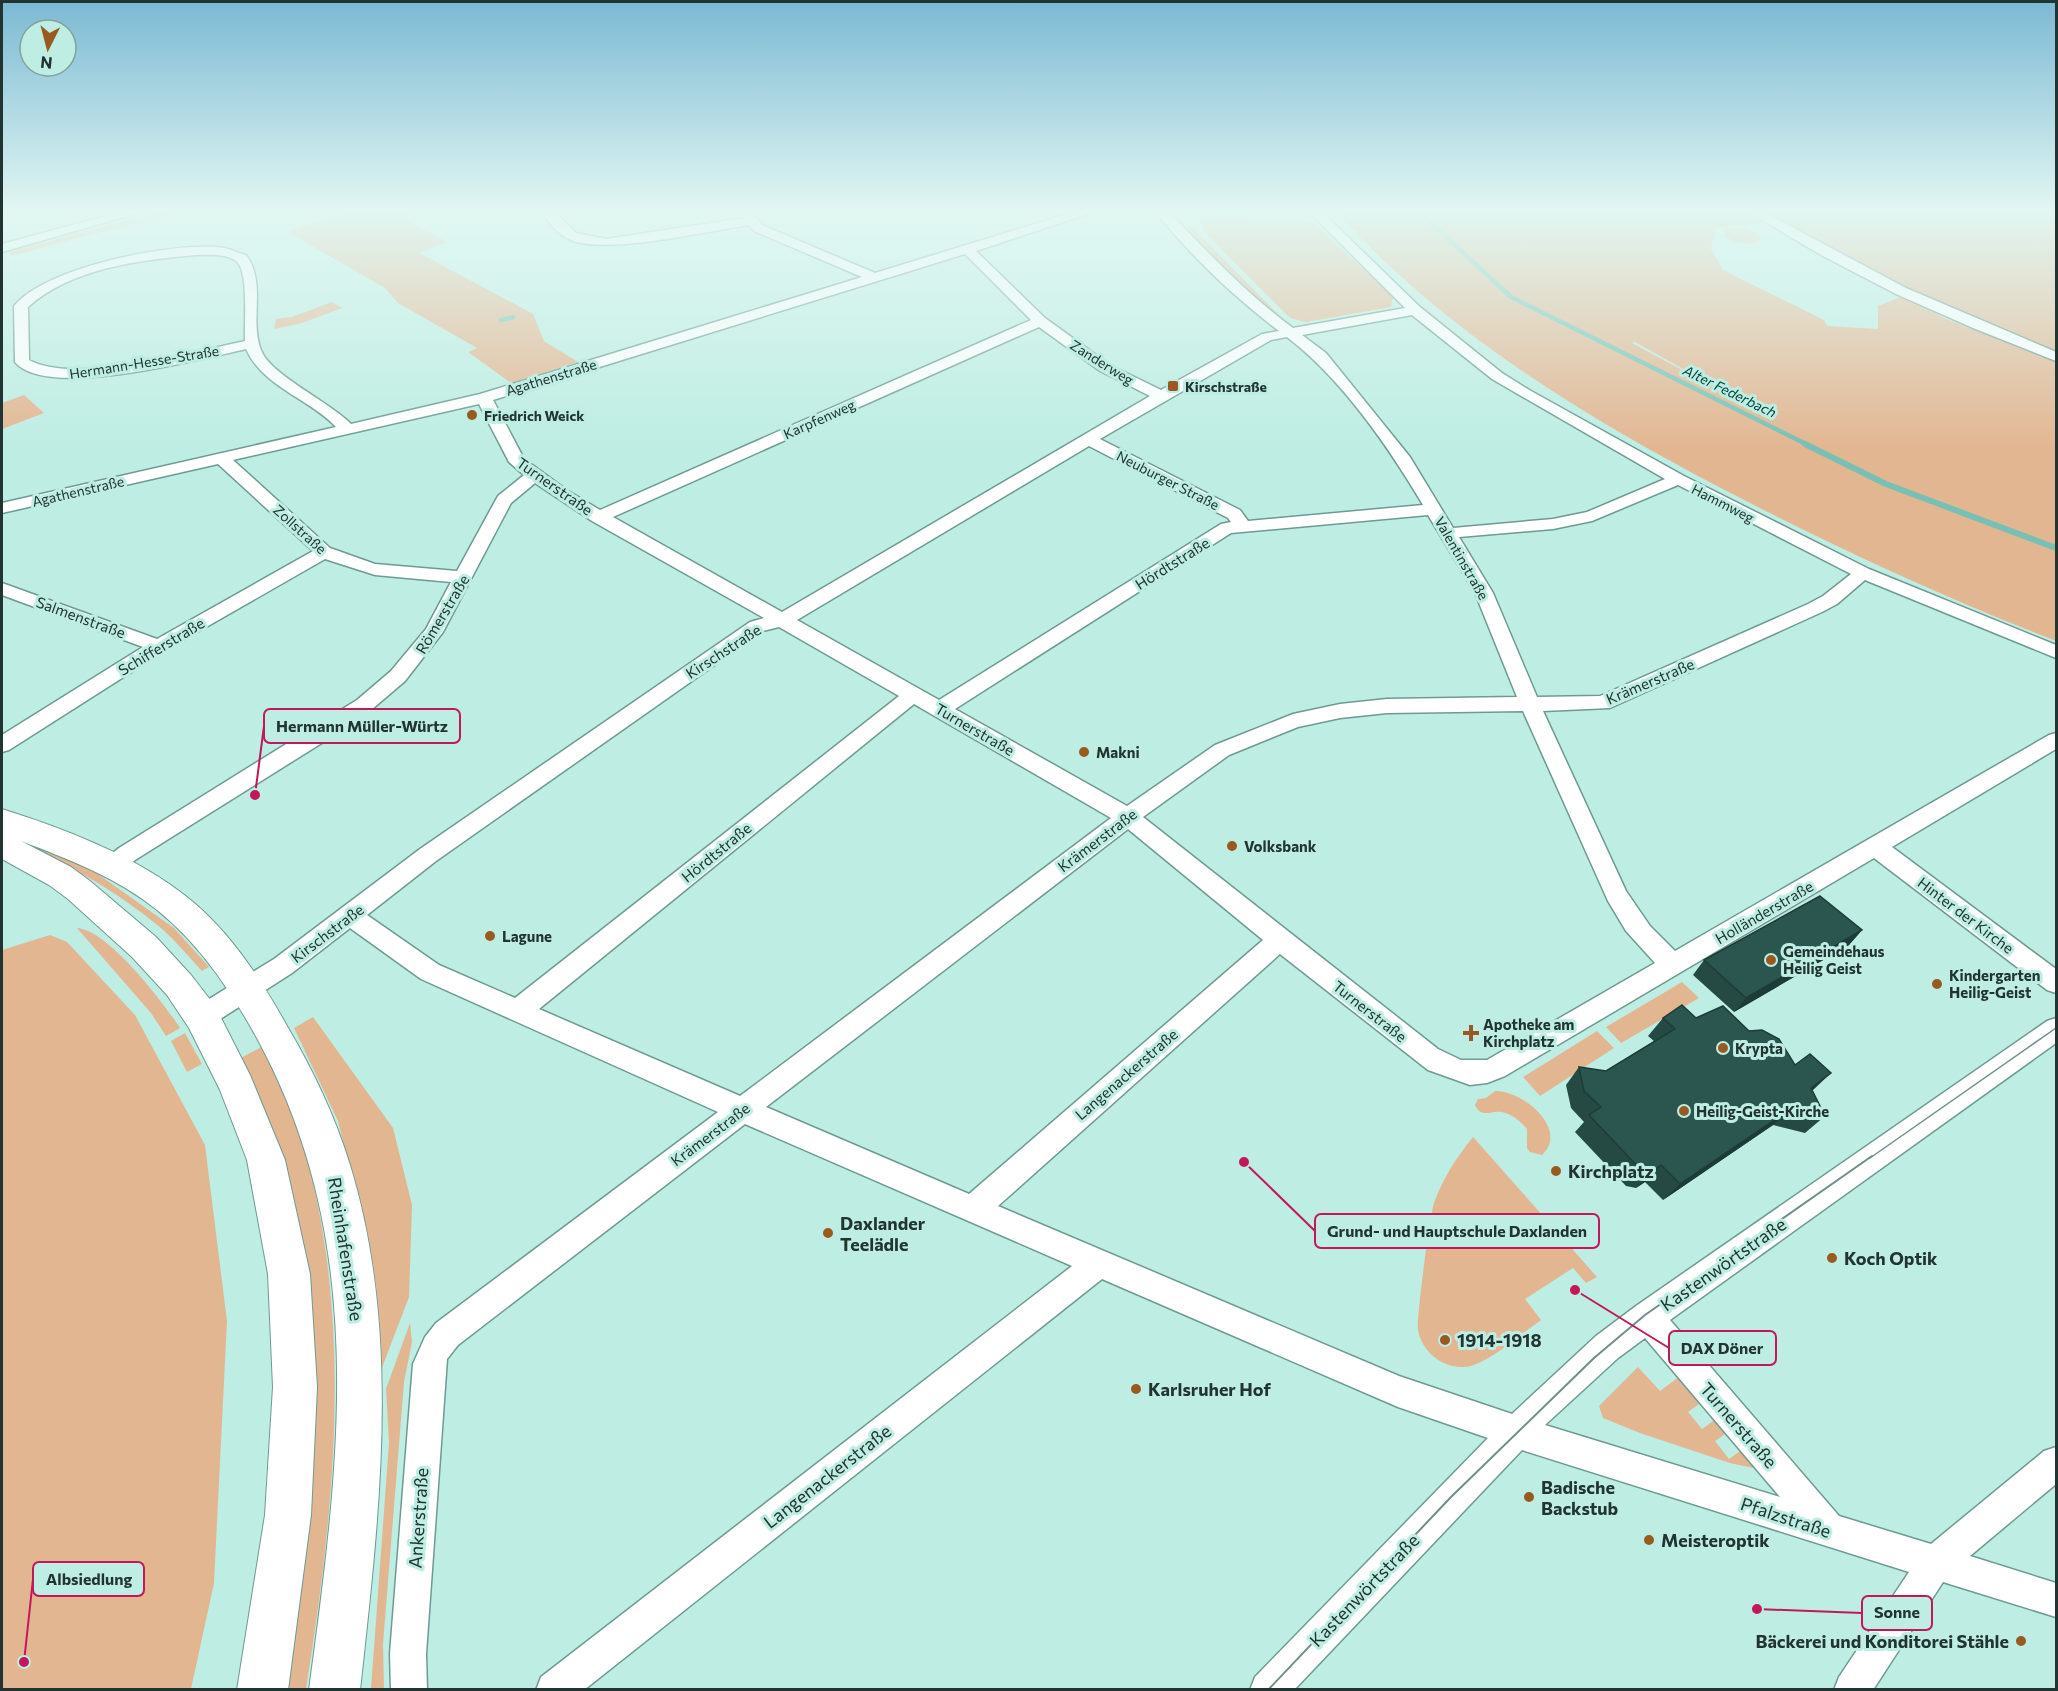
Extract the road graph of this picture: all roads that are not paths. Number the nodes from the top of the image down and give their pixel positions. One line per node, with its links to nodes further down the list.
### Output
1 (39, 290): 11 (street, Hermann-Hesse-Straße)
2 (249, 290): 11 (street, Hermann-Hesse-Straße)
3 (835, 290): 14 (street, Agathenstraße)
4 (1008, 290): 9 (street, Zanderweg)
5 (1239, 290): 10 (street, Valentinstraße)
6 (1395, 290): 8 (street, Hammweg)
7 (1903, 290): 12 (street)
8 (1415, 309): 10 (street, Kirschstraße); 19 (street, Hammweg)
9 (1040, 321): 13 (street, Zanderweg); 22 (street, Karpfenweg)
10 (1291, 331): 13 (street, Kirschstraße); 21 (street, Valentinstraße)
11 (252, 344): 15 (street)
12 (2056, 357)
13 (1161, 396): 16 (street, Kirschstraße)
14 (484, 398): 15 (street, Agathenstraße); 18 (street, Turnerstraße)
15 (348, 430): 17 (street, Agathenstraße)
16 (1090, 440): 23 (street, Neuburger Straße); 29 (street, Kirschstraße)
17 (221, 458): 20 (street, Agathenstraße); 25 (street, Zollstraße)
18 (534, 476): 22 (street, Turnerstraße); 27 (street, Römerstraße)
19 (1678, 479): 24 (street); 26 (street, Hammweg)
20 (2, 508)
21 (1434, 509): 23 (street, Hördtstraße); 24 (street, Valentinstraße)
22 (598, 517): 29 (street, Turnerstraße)
23 (1242, 525): 34 (street, Hördtstraße)
24 (1450, 533): 33 (street, Valentinstraße)
25 (324, 552): 27 (street, Zollstraße); 30 (street, Schifferstraße)
26 (1863, 573): 31 (street, Hammweg); 33 (street, Krämerstraße)
27 (465, 577): 41 (street, Römerstraße)
28 (2, 589): 30 (street, Salmenstraße)
29 (783, 620): 32 (street, Turnerstraße); 42 (street, Kirschstraße)
30 (159, 646): 36 (street, Schifferstraße)
31 (2056, 652)
32 (914, 694): 34 (street, Turnerstraße); 47 (street, Hördtstraße)
33 (1531, 706): 37 (street, Krämerstraße); 44 (street, Valentinstraße)
34 (940, 709): 37 (street, Turnerstraße)
35 (2056, 740): 40 (street, Holländerstraße)
36 (2, 745)
37 (1128, 817): 43 (street, Turnerstraße); 51 (street, Krämerstraße)
38 (2, 821): 41 (main road, Rheinhafenstraße)
39 (2, 845): 48 (main road)
40 (1876, 847): 44 (street, Holländerstraße); 45 (street, Hinter der Kirche)
41 (112, 866): 46 (main road, Rheinhafenstraße)
42 (350, 916): 46 (street, Kirschstraße); 47 (street, Pfalzstraße)
43 (1280, 940): 50 (street, Turnerstraße); 52 (street, Langenackerstraße)
44 (1674, 965): 50 (street, Holländerstraße)
45 (2056, 983)
46 (247, 989): 48 (street, Kirschstraße); 62 (main road, Rheinhafenstraße)
47 (519, 1010): 51 (street, Pfalzstraße)
48 (202, 1017): 61 (main road)
49 (2056, 1029): 54 (street, Kastenwörtstraße)
50 (1467, 1074)
51 (742, 1110): 52 (street, Pfalzstraße); 55 (street, Krämerstraße)
52 (973, 1209): 53 (street, Pfalzstraße)
53 (1100, 1262): 56 (street, Pfalzstraße); 64 (street, Langenackerstraße)
54 (1647, 1317): 56 (street, Kastenwörtstraße); 58 (street, Turnerstraße)
55 (436, 1348): 63 (street, Ankerstraße)
56 (1517, 1432): 58 (street, Pfalzstraße); 65 (street, Kastenwörtstraße)
57 (2056, 1463): 59 (street)
58 (1831, 1532): 59 (street, Pfalzstraße)
59 (1935, 1563): 60 (street, Pfalzstraße); 66 (street)
60 (2056, 1600)
61 (262, 1689)
62 (334, 1689)
63 (409, 1689)
64 (554, 1689)
65 (1268, 1689)
66 (1852, 1689)

